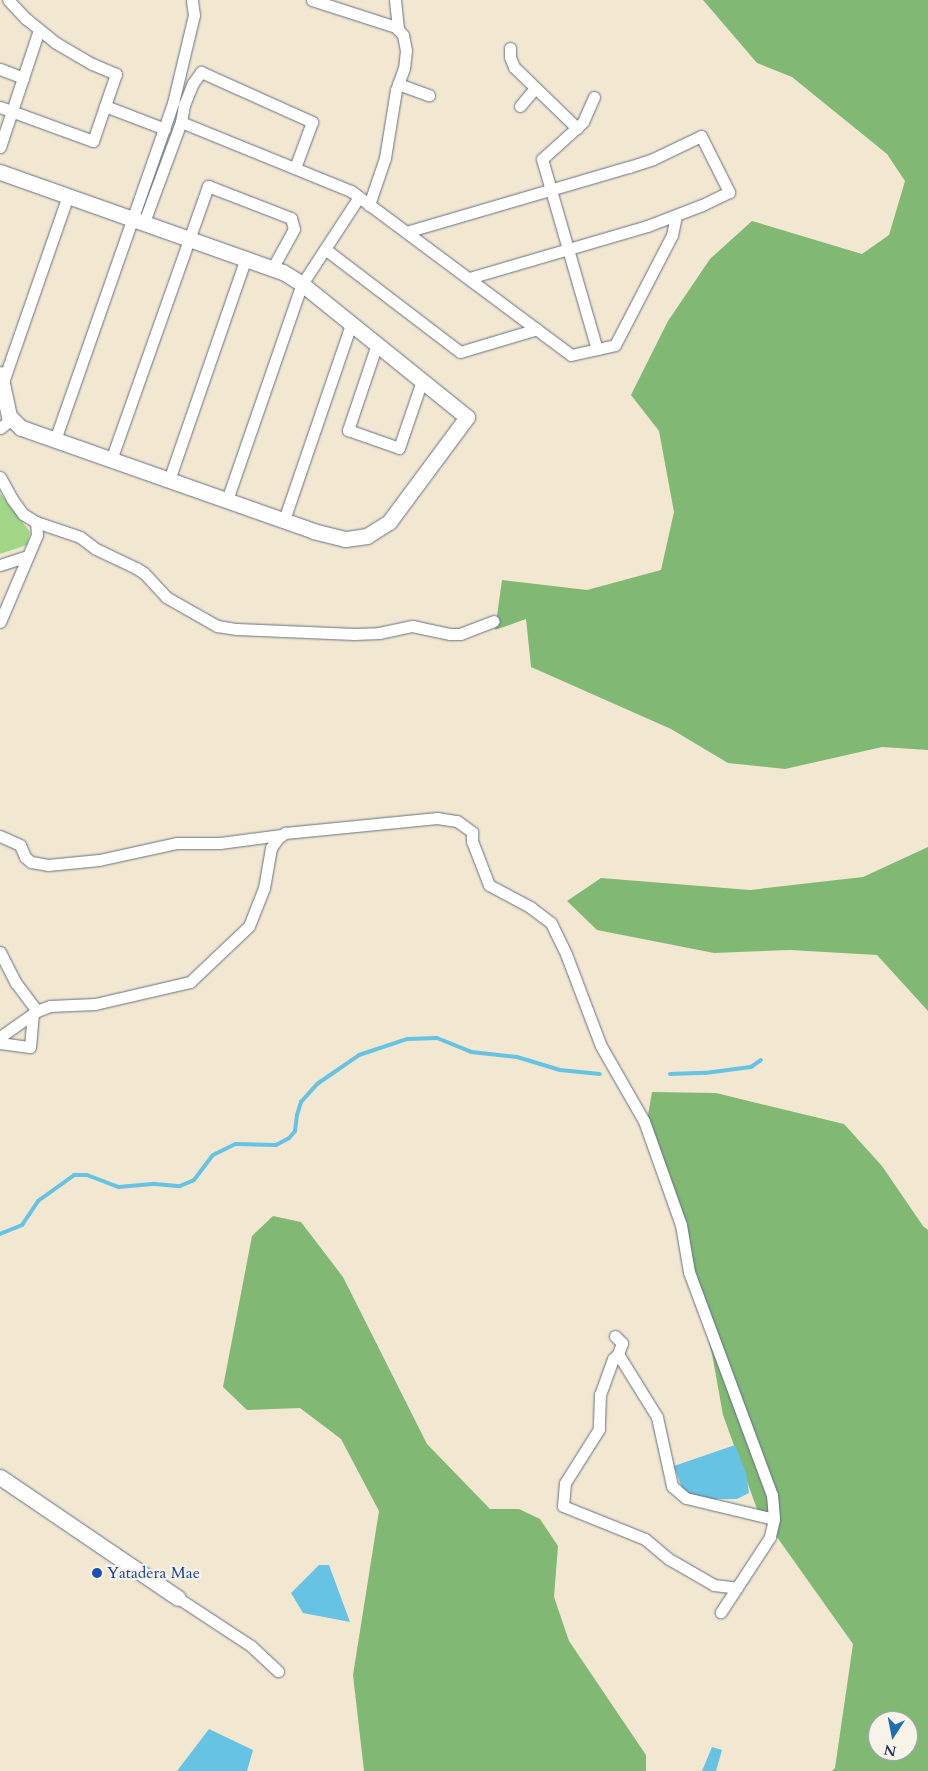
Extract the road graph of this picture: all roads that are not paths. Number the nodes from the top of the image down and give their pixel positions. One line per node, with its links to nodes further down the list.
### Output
1 (8, 0): 5 (street)
2 (192, 0): 20 (street)
3 (312, 0): 6 (street)
4 (395, 0): 6 (street)
5 (39, 30): 9 (street); 14 (street)
6 (398, 30): 10 (street)
7 (510, 48): 11 (street)
8 (0, 69): 9 (street)
9 (23, 78): 17 (street)
10 (398, 84): 12 (street); 26 (street)
11 (535, 88): 15 (street); 19 (street)
12 (429, 95)
13 (594, 97): 19 (street)
14 (105, 106): 17 (street); 20 (street)
15 (520, 106)
16 (0, 107): 17 (street)
17 (12, 112): 21 (street)
18 (180, 122): 22 (street); 22 (street); 28 (street)
19 (577, 128): 24 (street)
20 (165, 129): 28 (street)
21 (0, 147)
22 (295, 168): 26 (street)
23 (0, 172): 25 (street)
24 (551, 190): 27 (street); 29 (street); 32 (street)
25 (68, 196): 28 (street); 41 (street)
26 (364, 201): 29 (street); 31 (street)
27 (676, 216): 32 (street); 40 (street)
28 (138, 220): 30 (street); 44 (street)
29 (406, 232): 35 (street)
30 (188, 238): 33 (street); 34 (street); 45 (street)
31 (325, 249): 36 (street); 38 (street)
32 (568, 249): 35 (street); 40 (street)
33 (246, 258): 34 (street); 47 (street)
34 (273, 268): 36 (street)
35 (469, 278): 38 (street)
36 (302, 284): 37 (street); 48 (street)
37 (351, 324): 39 (street); 49 (street)
38 (537, 329): 40 (street)
39 (377, 344): 42 (street); 42 (street)
40 (596, 349)
41 (1, 380): 43 (street)
42 (422, 380): 49 (street)
43 (6, 424): 44 (street)
44 (55, 440): 45 (street)
45 (111, 460): 47 (street)
46 (0, 476): 50 (street)
47 (169, 480): 48 (street)
48 (226, 500): 49 (street)
49 (284, 520)
50 (36, 522): 51 (street); 53 (street)
51 (28, 556): 52 (street); 54 (street)
52 (0, 565)
53 (494, 621)
54 (0, 622)
55 (281, 835): 56 (street); 59 (street); 65 (street)
56 (0, 836)
57 (0, 952): 58 (street)
58 (6, 976): 59 (street)
59 (35, 1013): 60 (street); 61 (street)
60 (0, 1037)
61 (0, 1043)
62 (615, 1336): 63 (street)
63 (618, 1354): 65 (street); 66 (street)
64 (0, 1478): 67 (street)
65 (774, 1519): 66 (street)
66 (737, 1588): 68 (street)
67 (178, 1598): 69 (street)
68 (721, 1612)
69 (278, 1671)

